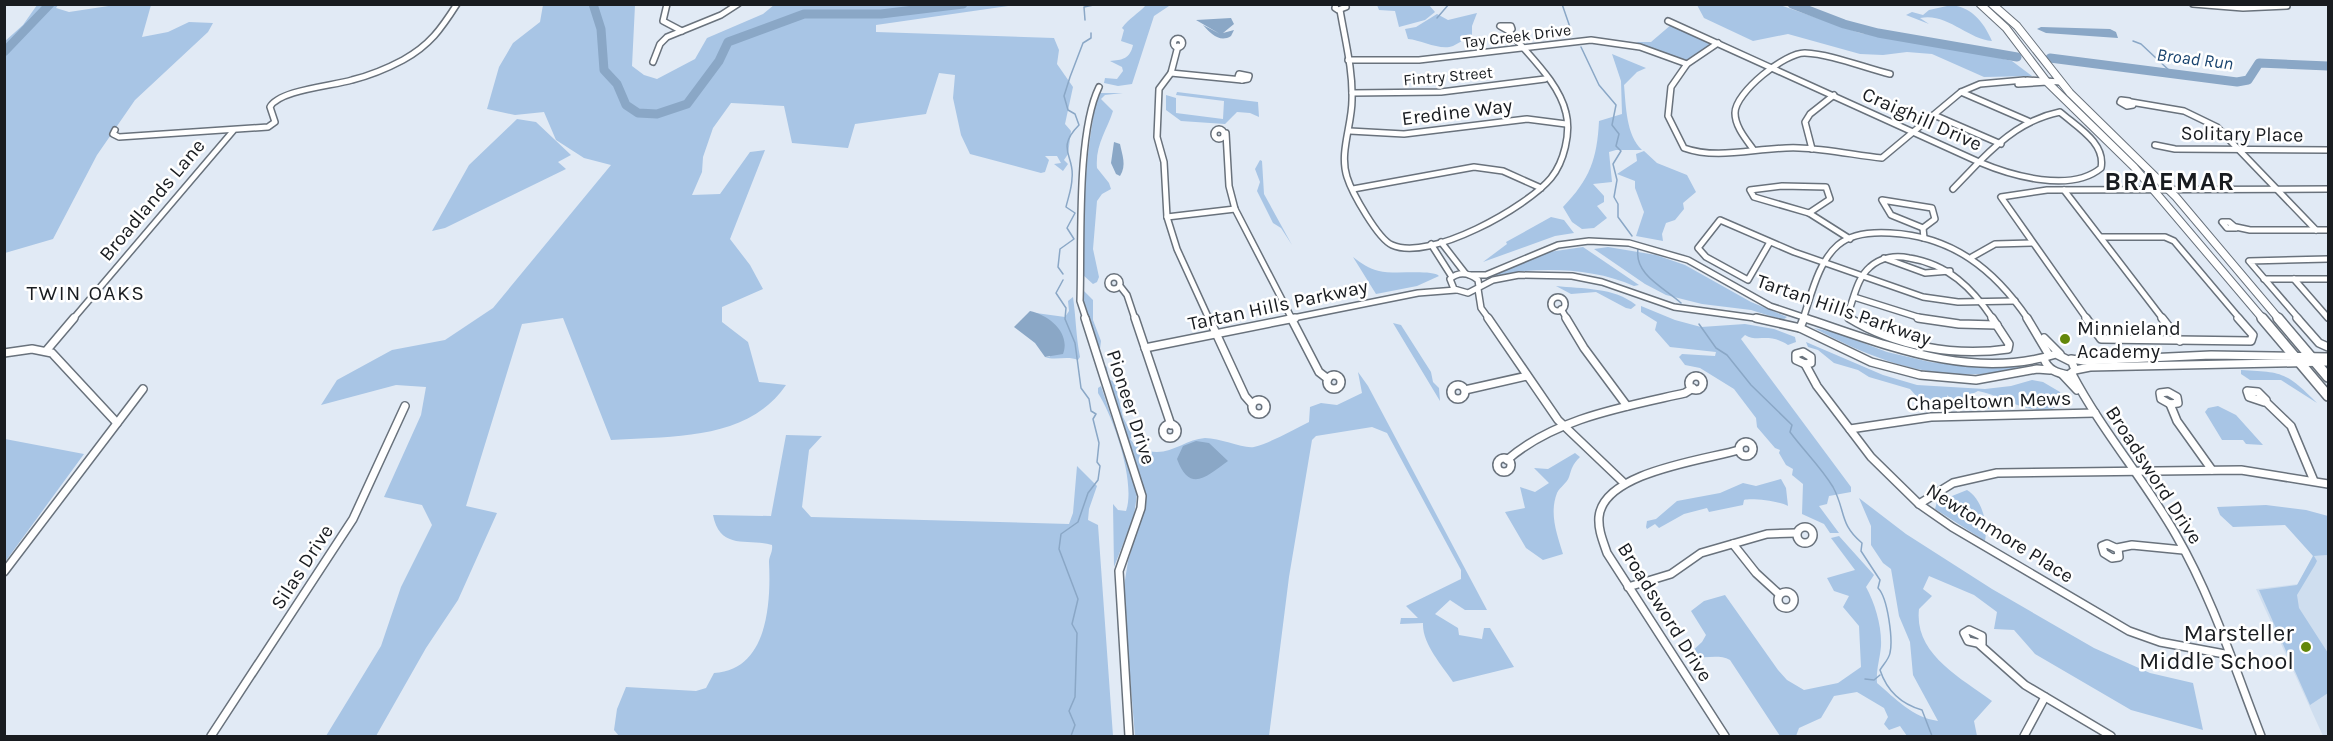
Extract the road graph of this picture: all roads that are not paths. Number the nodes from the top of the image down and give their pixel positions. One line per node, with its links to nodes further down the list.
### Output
1 (457, 4): 39 (street)
2 (667, 4): 12 (street)
3 (738, 4): 12 (street)
4 (1336, 4): 10 (street)
5 (1980, 4): 28 (main road)
6 (1992, 4): 29 (main road)
7 (2193, 4): 8 (street)
8 (2256, 6): 9 (street)
9 (2287, 6)
10 (1342, 7): 17 (street)
11 (1668, 21): 14 (street, Craighill Drive)
12 (682, 31): 18 (street)
13 (1509, 31): 16 (street)
14 (1718, 44): 19 (street); 20 (street, Craighill Drive)
15 (1178, 46): 21 (street)
16 (1521, 48): 17 (street, Tay Creek Drive); 19 (street, Tay Creek Drive); 23 (street)
17 (1348, 60): 32 (street)
18 (653, 62)
19 (1687, 64): 45 (street)
20 (1773, 68): 22 (street); 33 (street, Craighill Drive); 45 (street)
21 (1171, 73): 24 (street); 60 (street)
22 (1890, 74)
23 (1545, 79): 32 (street, Fintry Street); 37 (street)
24 (1242, 80)
25 (2023, 80): 26 (street); 26 (street); 27 (street)
26 (2034, 80): 28 (street)
27 (2001, 82): 28 (street); 31 (street)
28 (2047, 82): 29 (street); 51 (main road)
29 (2061, 82): 54 (main road)
30 (1099, 87): 152 (street, Pioneer Drive)
31 (1961, 92): 35 (street); 36 (street)
32 (1352, 93): 40 (street)
33 (1833, 95): 41 (street, Craighill Drive); 46 (street)
34 (2131, 102): 47 (street)
35 (1934, 115): 41 (street); 43 (street)
36 (2028, 121): 43 (street); 49 (street, Craighill Drive)
37 (1566, 124): 40 (street, Eredine Way); 50 (street)
38 (115, 130): 39 (street)
39 (233, 131): 102 (street, Broadlands Lane)
40 (1350, 131): 52 (street)
41 (1915, 132): 46 (street); 49 (street, Craighill Drive)
42 (1226, 133): 58 (street)
43 (2001, 144): 49 (street)
44 (2155, 145): 47 (street, Solitary Place)
45 (1753, 149): 46 (street)
46 (1812, 149)
47 (2240, 149): 48 (street, Solitary Place); 55 (street)
48 (2328, 150)
49 (1982, 162): 53 (street)
50 (1541, 188): 52 (street); 68 (street)
51 (2154, 188): 54 (street); 57 (street); 104 (main road)
52 (1353, 189): 71 (street)
53 (1953, 189)
54 (2168, 189): 55 (street); 105 (main road)
55 (2277, 189): 56 (street); 63 (street)
56 (2328, 189)
57 (2064, 190): 65 (street); 70 (street)
58 (1235, 209): 60 (street); 94 (street)
59 (1809, 213): 59 (street); 67 (street)
60 (1167, 217): 98 (street)
61 (2236, 227): 63 (street)
62 (1923, 228): 62 (street); 66 (street)
63 (2316, 230): 64 (street)
64 (2328, 230)
65 (2101, 237): 99 (street); 99 (street)
66 (1924, 238): 67 (street); 72 (street)
67 (1850, 239): 75 (street)
68 (1441, 242): 71 (street); 77 (street)
69 (1770, 242): 69 (street); 75 (street)
70 (2032, 243): 72 (street); 99 (street)
71 (1431, 244): 79 (street)
72 (1972, 257): 88 (street)
73 (1884, 258): 76 (street); 76 (street); 78 (street)
74 (2328, 260): 80 (street)
75 (1826, 263): 78 (street); 92 (street)
76 (1950, 271): 89 (street)
77 (1468, 274): 79 (street, Tartan Hills Parkway); 84 (street); 92 (street, Tartan Hills Parkway)
78 (1863, 275): 87 (street); 89 (street)
79 (1451, 278): 85 (street); 86 (street, Tartan Hills Parkway)
80 (2264, 279): 81 (street); 101 (street)
81 (2294, 279): 82 (street); 93 (street)
82 (2328, 279)
83 (1120, 286): 100 (street)
84 (1478, 288): 85 (street, Tartan Hills Parkway); 90 (street); 96 (street, Tartan Hills Parkway)
85 (1458, 291): 86 (street, Tartan Hills Parkway); 90 (street)
86 (1418, 293): 94 (street, Tartan Hills Parkway)
87 (1854, 297): 95 (street); 95 (street)
88 (2015, 301): 89 (street); 97 (street)
89 (1981, 302): 95 (street)
90 (1481, 308): 115 (street)
91 (1561, 309): 127 (street)
92 (1804, 318): 96 (street); 106 (street, Tartan Hills Parkway)
93 (2328, 318)
94 (1291, 319): 98 (street, Tartan Hills Parkway); 117 (street)
95 (1997, 326)
96 (1800, 328): 114 (street, Tartan Hills Parkway)
97 (2035, 329): 106 (street); 108 (street)
98 (1216, 334): 100 (street, Tartan Hills Parkway); 124 (street)
99 (2180, 341)
100 (1145, 348): 130 (street)
101 (2328, 348)
102 (46, 351): 103 (street); 129 (street)
103 (4, 353)
104 (2294, 355): 105 (street, Tartan Hills Parkway); 108 (street, Tartan Hills Parkway); 110 (main road)
105 (2310, 356): 107 (street, Tartan Hills Parkway); 111 (main road)
106 (2046, 357): 108 (street, Tartan Hills Parkway); 114 (street)
107 (2328, 357)
108 (2066, 358): 113 (street)
109 (2328, 362): 111 (street, Tartan Hills Parkway)
110 (2300, 363): 111 (street, Tartan Hills Parkway); 113 (street, Tartan Hills Parkway); 121 (main road)
111 (2316, 363): 116 (main road)
112 (1805, 364): 132 (street, Newtonmore Place)
113 (2074, 372): 114 (street, Tartan Hills Parkway); 122 (street, Broadsword Drive)
114 (2059, 373): 122 (street, Broadsword Drive)
115 (1527, 376): 120 (street); 131 (street)
116 (2328, 377)
117 (1328, 379)
118 (1693, 388): 127 (street)
119 (143, 389): 129 (street)
120 (1465, 390)
121 (2328, 396)
122 (2085, 399): 128 (street, Broadsword Drive)
123 (2265, 401): 137 (street)
124 (1252, 404)
125 (2170, 404): 135 (street)
126 (405, 406): 151 (street, Silas Drive)
127 (1627, 406): 131 (street)
128 (2095, 413): 132 (street, Chapeltown Mews); 136 (street, Broadsword Drive)
129 (117, 423): 145 (street)
130 (1171, 425)
131 (1565, 428): 134 (street); 138 (street)
132 (1850, 429): 140 (street, Newtonmore Place)
133 (1739, 450): 138 (street, Broadsword Drive)
134 (1507, 460)
135 (2212, 470): 136 (street); 137 (street)
136 (2135, 471): 140 (street); 144 (street, Broadsword Drive)
137 (2314, 481): 139 (street)
138 (1623, 482): 146 (street, Broadsword Drive)
139 (2328, 484)
140 (1919, 504): 149 (street, Newtonmore Place)
141 (1796, 533): 142 (street)
142 (1733, 544): 146 (street); 147 (street)
143 (2117, 548): 144 (street)
144 (2183, 550): 149 (street, Broadsword Drive)
145 (4, 572)
146 (1628, 587): 153 (street, Broadsword Drive)
147 (1779, 594)
148 (1980, 645): 150 (street)
149 (2230, 655): 156 (street, Broadsword Drive)
150 (2045, 697): 154 (street); 155 (street)
151 (211, 736)
152 (1129, 736)
153 (1725, 736)
154 (2024, 736)
155 (2111, 736)
156 (2260, 736)

